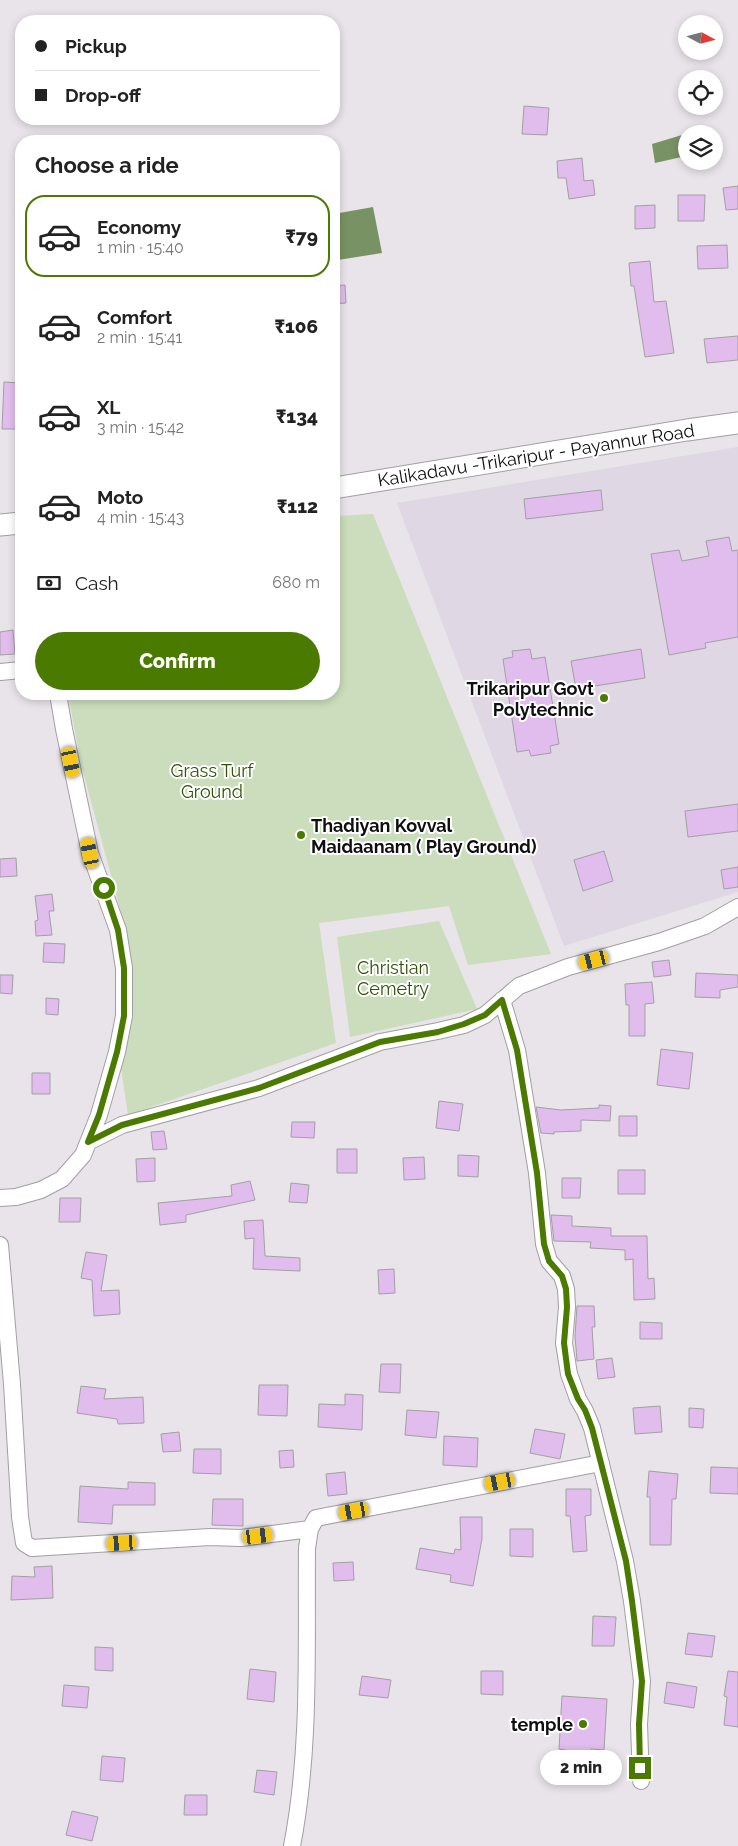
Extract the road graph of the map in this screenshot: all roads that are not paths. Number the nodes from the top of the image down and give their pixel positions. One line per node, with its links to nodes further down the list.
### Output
1 (738, 423): 2 (main road, Kalikadavu -Trikaripur - Payannur Road)
2 (340, 487)
3 (15, 524): 4 (main road)
4 (0, 525)
5 (15, 671): 6 (street)
6 (0, 672)
7 (59, 700): 10 (street)
8 (738, 907): 9 (street)
9 (502, 1000): 10 (street); 13 (street)
10 (88, 1142): 11 (street)
11 (0, 1198)
12 (0, 1245): 14 (street)
13 (601, 1463): 14 (street); 15 (street)
14 (310, 1529): 16 (street)
15 (641, 1780)
16 (292, 1846)

